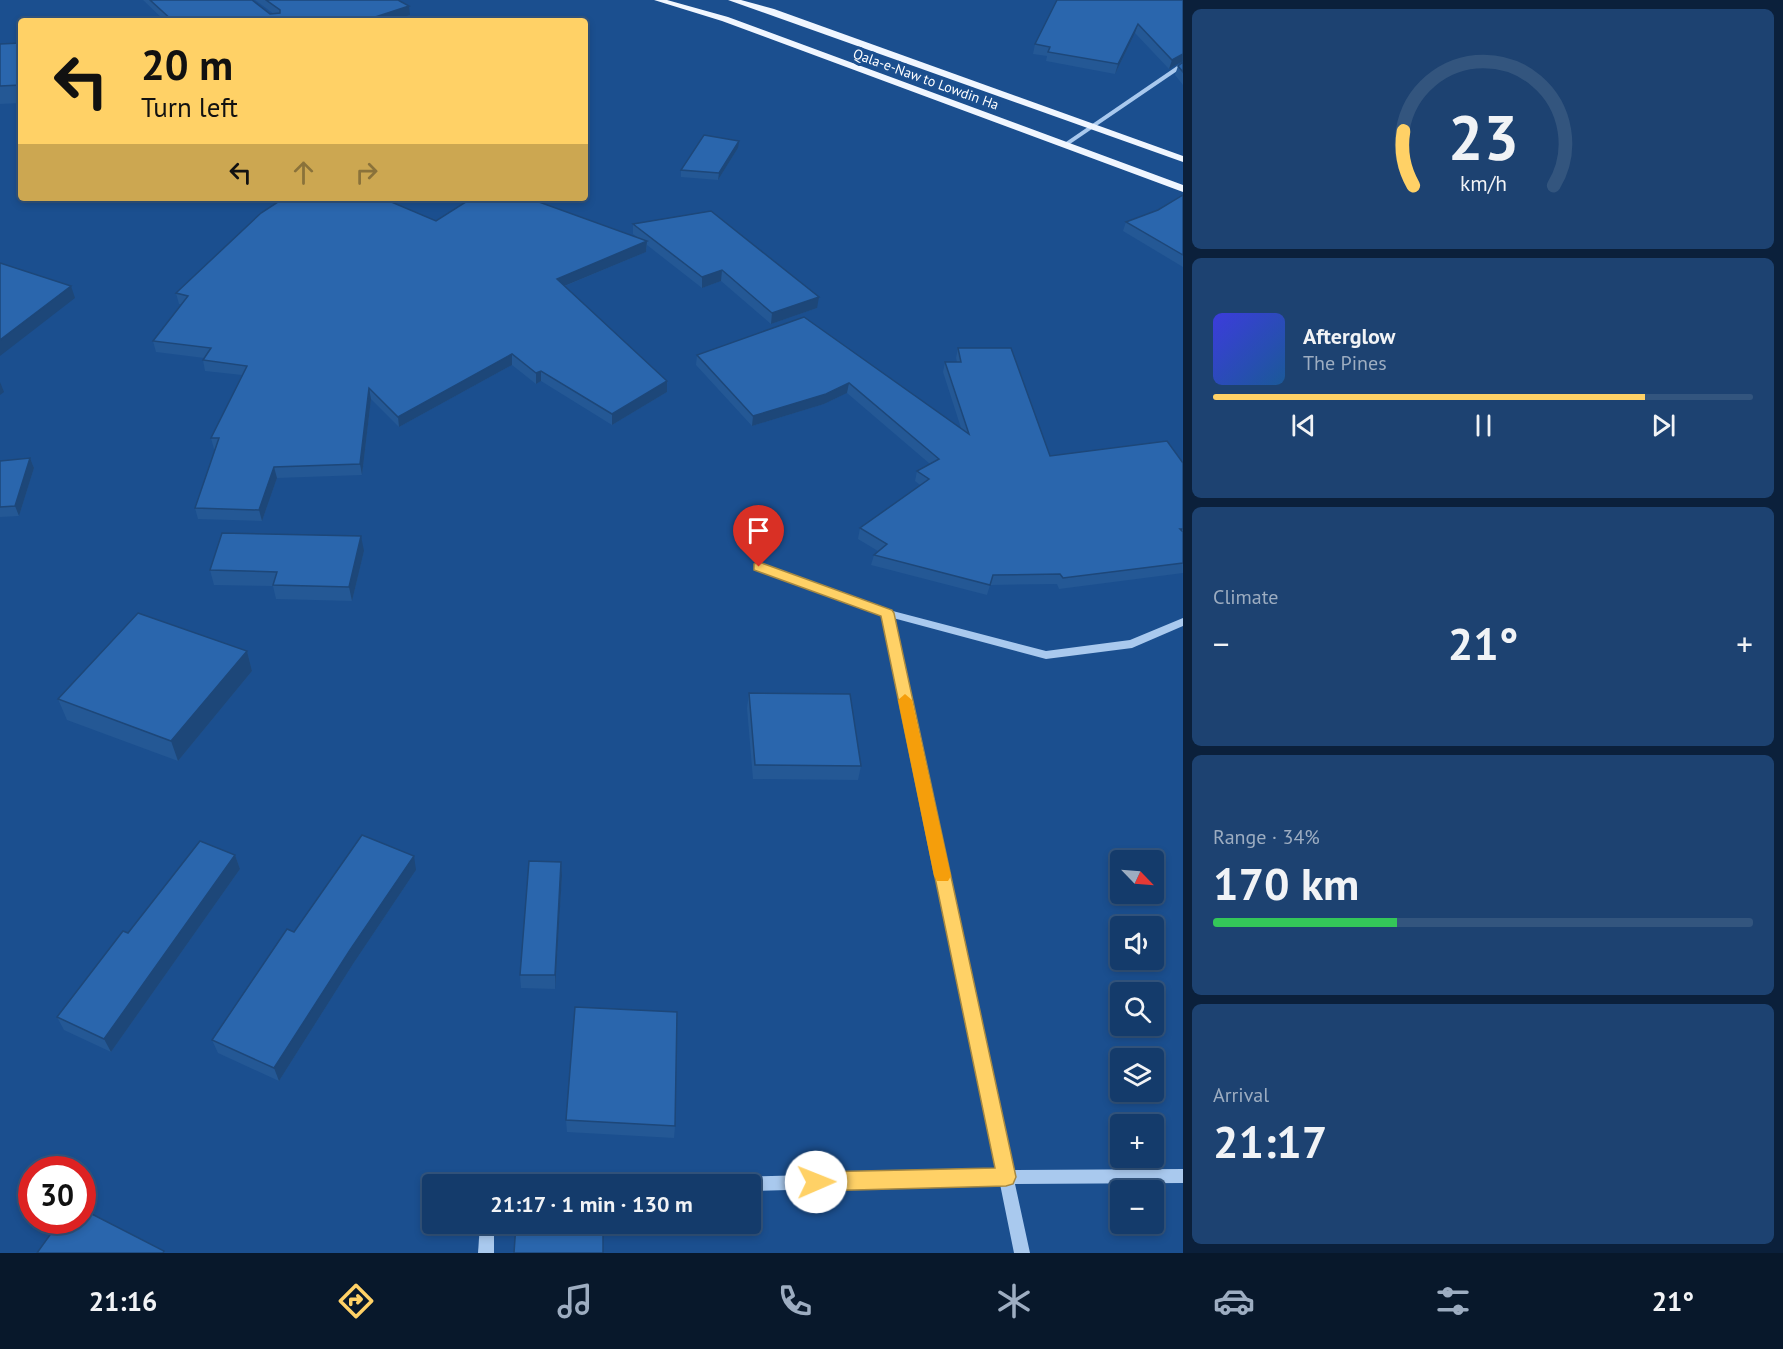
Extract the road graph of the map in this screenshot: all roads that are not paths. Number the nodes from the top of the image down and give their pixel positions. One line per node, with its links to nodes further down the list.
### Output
1 (658, 0): 5 (main road, Qala-e-Naw to Lowdin Ha)
2 (732, 0): 4 (main road, Qala-e-Naw to Lowdin Ha)
3 (1183, 64): 4 (street)
4 (1093, 126): 5 (street); 6 (main road, Qala-e-Naw to Lowdin Ha)
5 (1065, 145): 7 (main road, Qala-e-Naw to Lowdin Ha)
6 (1183, 159)
7 (1183, 189)
8 (759, 567): 9 (street)
9 (887, 613): 10 (street); 12 (street)
10 (1183, 622)
11 (1183, 1176): 12 (street)
12 (1006, 1177): 13 (street); 16 (street)
13 (761, 1183)
14 (487, 1234): 15 (street)
15 (486, 1253)
16 (1022, 1253)

